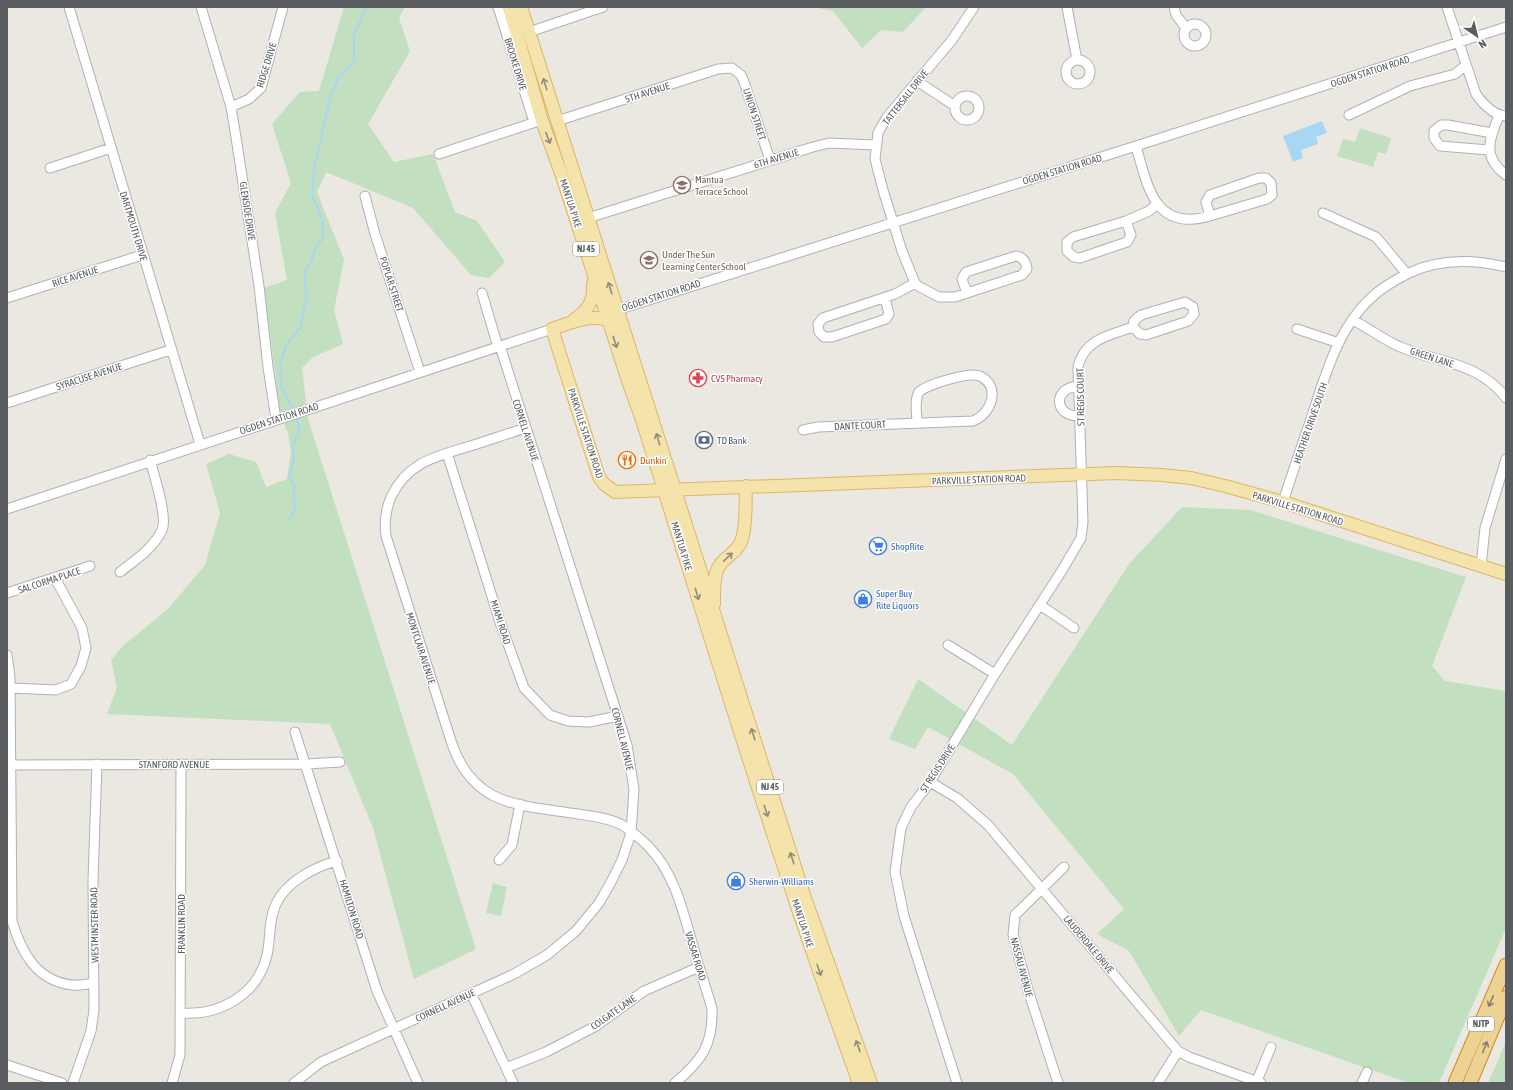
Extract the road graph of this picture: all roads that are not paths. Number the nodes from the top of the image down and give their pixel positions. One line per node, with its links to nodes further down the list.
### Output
1 (69, 7): 29 (street, DARTMOUTH DRIVE)
2 (201, 7): 21 (street, GLENSIDE DRIVE)
3 (283, 7): 21 (street, RIDGE DRIVE)
4 (498, 7): 24 (street, BROOKE DRIVE)
5 (509, 7): 24 (main road, MANTUA PIKE / NJ 45)
6 (521, 7): 14 (main road, MANTUA PIKE / NJ 45)
7 (603, 7): 14 (street)
8 (974, 7): 19 (street, TATTERSALL DRIVE)
9 (1067, 7): 16 (street)
10 (1174, 7): 13 (street)
11 (1447, 7): 15 (street)
12 (1506, 27): 15 (street, OGDEN STATION ROAD)
13 (1186, 28)
14 (529, 32): 25 (main road, MANTUA PIKE / NJ 45, one-way to 14)
15 (1459, 42): 17 (street); 28 (street, OGDEN STATION ROAD)
16 (1077, 60)
17 (1466, 65): 22 (street); 23 (street)
18 (737, 70): 25 (street, 5TH AVENUE); 32 (street, UNION STREET)
19 (917, 81): 20 (street); 27 (street, TATTERSALL DRIVE)
20 (955, 106)
21 (231, 107): 66 (street, GLENSIDE DRIVE)
22 (1349, 115)
23 (1503, 116): 26 (street)
24 (538, 121): 31 (street); 35 (main road, MANTUA PIKE / NJ 45, one-way to 35)
25 (557, 121): 40 (main road, MANTUA PIKE / NJ 45)
26 (1492, 133): 30 (street); 30 (street)
27 (876, 145): 32 (street, 6TH AVENUE); 42 (street, TATTERSALL DRIVE)
28 (1136, 146): 37 (street); 42 (street, OGDEN STATION ROAD)
29 (111, 148): 33 (street); 43 (street, DARTMOUTH DRIVE)
30 (1489, 150): 34 (street)
31 (440, 154)
32 (770, 160): 40 (street, 6TH AVENUE)
33 (50, 168)
34 (1506, 175)
35 (562, 176): 52 (main road, MANTUA PIKE / NJ 45); 54 (main road)
36 (365, 196): 61 (street, POPLAR STREET)
37 (1157, 204): 39 (street); 41 (street)
38 (1323, 213): 45 (street)
39 (1210, 216): 39 (street)
40 (588, 218): 51 (main road, MANTUA PIKE / NJ 45, one-way to 40)
41 (1126, 221): 41 (street)
42 (893, 222): 46 (street, TATTERSALL DRIVE); 51 (street, OGDEN STATION ROAD)
43 (142, 254): 49 (street, RICE AVENUE); 60 (street, DARTMOUTH DRIVE)
44 (1506, 267): 45 (street, HEATHER DRIVE SOUTH)
45 (1407, 274): 53 (street, HEATHER DRIVE SOUTH)
46 (915, 283): 48 (street); 50 (street)
47 (482, 293): 59 (street, CORNELL AVENUE)
48 (967, 293): 48 (street)
49 (7, 298)
50 (885, 298): 50 (street)
51 (617, 310): 76 (main road, MANTUA PIKE / NJ 45, one-way to 51)
52 (608, 320): 54 (main road); 76 (main road, MANTUA PIKE / NJ 45, one-way to 76)
53 (1353, 320): 58 (street, HEATHER DRIVE SOUTH); 63 (street, GREEN LANE)
54 (569, 324): 56 (main road)
55 (1134, 328): 55 (street); 62 (street, ST REGIS COURT)
56 (552, 329): 59 (street, OGDEN STATION ROAD); 76 (main road, PARKVILLE STATION ROAD)
57 (1297, 329): 58 (street)
58 (1338, 343): 77 (street, HEATHER DRIVE SOUTH)
59 (499, 347): 61 (street, OGDEN STATION ROAD); 68 (street, CORNELL AVENUE)
60 (170, 350): 64 (street, SYRACUSE AVENUE); 70 (street, DARTMOUTH DRIVE)
61 (420, 372): 66 (street, OGDEN STATION ROAD)
62 (1078, 386): 65 (street, ST REGIS COURT); 65 (street)
63 (1506, 398)
64 (7, 403)
65 (1080, 416): 74 (street, ST REGIS COURT)
66 (276, 419): 70 (street, OGDEN STATION ROAD)
67 (917, 423): 67 (street, DANTE COURT); 69 (street, DANTE COURT)
68 (526, 428): 71 (street, MONTCLAIR AVENUE); 92 (street, CORNELL AVENUE)
69 (803, 430)
70 (200, 444): 73 (street, OGDEN STATION ROAD)
71 (447, 453): 92 (street, MIAMI ROAD); 100 (street, MONTCLAIR AVENUE)
72 (1506, 459): 80 (street)
73 (150, 460): 78 (street, OGDEN STATION ROAD); 81 (street)
74 (1082, 475): 75 (main road, PARKVILLE STATION ROAD); 77 (main road, PARKVILLE STATION ROAD); 85 (street, ST REGIS DRIVE)
75 (746, 486): 76 (main road, PARKVILLE STATION ROAD); 86 (main road, one-way to 75)
76 (669, 490): 86 (main road, MANTUA PIKE / NJ 45); 126 (main road, MANTUA PIKE / NJ 45, one-way to 126)
77 (1283, 502): 80 (main road, PARKVILLE STATION ROAD)
78 (7, 509)
79 (90, 566): 83 (street, SAL CORMA PLACE)
80 (1481, 566): 82 (main road, PARKVILLE STATION ROAD)
81 (120, 572)
82 (1506, 574)
83 (55, 578): 84 (street, SAL CORMA PLACE); 91 (street)
84 (7, 593)
85 (1040, 605): 87 (street); 90 (street, ST REGIS DRIVE)
86 (716, 619): 127 (main road, MANTUA PIKE / NJ 45, one-way to 86)
87 (1074, 628)
88 (948, 645): 90 (street)
89 (7, 656): 91 (street)
90 (995, 674): 99 (street, ST REGIS DRIVE)
91 (10, 688): 98 (street)
92 (618, 716): 101 (street, CORNELL AVENUE)
93 (295, 732): 97 (street, HAMILTON ROAD)
94 (340, 762): 97 (street, STANFORD AVENUE)
95 (97, 764): 96 (street, STANFORD AVENUE); 98 (street, STANFORD AVENUE); 108 (street, WESTMINSTER ROAD)
96 (181, 764): 97 (street, STANFORD AVENUE); 111 (street, FRANKLIN ROAD)
97 (307, 764): 103 (street, HAMILTON ROAD)
98 (9, 765): 108 (street)
99 (930, 782): 105 (street, LAUDERDALE DRIVE); 128 (street, ST REGIS DRIVE)
100 (520, 804): 101 (street, MONTCLAIR AVENUE); 102 (street)
101 (631, 833): 107 (street, VASSAR ROAD); 109 (street, CORNELL AVENUE)
102 (499, 860)
103 (337, 861): 111 (street); 112 (street, HAMILTON ROAD)
104 (1064, 867): 105 (street, NASSAU AVENUE)
105 (1042, 888): 114 (street, LAUDERDALE DRIVE); 129 (street, NASSAU AVENUE)
106 (1506, 965): 132 (highway, NJTP, one-way to 132)
107 (699, 967): 116 (street, COLGATE LANE); 125 (street, VASSAR ROAD)
108 (94, 983): 120 (street, WESTMINSTER ROAD)
109 (471, 993): 112 (street, CORNELL AVENUE); 116 (street)
110 (1506, 997): 133 (highway, NJTP, one-way to 110)
111 (181, 1013): 121 (street, FRANKLIN ROAD)
112 (394, 1029): 122 (street, CORNELL AVENUE); 123 (street, HAMILTON ROAD)
113 (1270, 1047): 118 (street)
114 (1178, 1051): 118 (street, LAUDERDALE DRIVE); 130 (street)
115 (7, 1065): 119 (street)
116 (506, 1068): 124 (street)
117 (1367, 1072): 131 (street)
118 (1258, 1082)
119 (62, 1083)
120 (73, 1083)
121 (172, 1083)
122 (294, 1083)
123 (418, 1083)
124 (513, 1083)
125 (675, 1083)
126 (859, 1083)
127 (871, 1083)
128 (957, 1083)
129 (1058, 1083)
130 (1158, 1083)
131 (1362, 1083)
132 (1456, 1083)
133 (1470, 1083)

